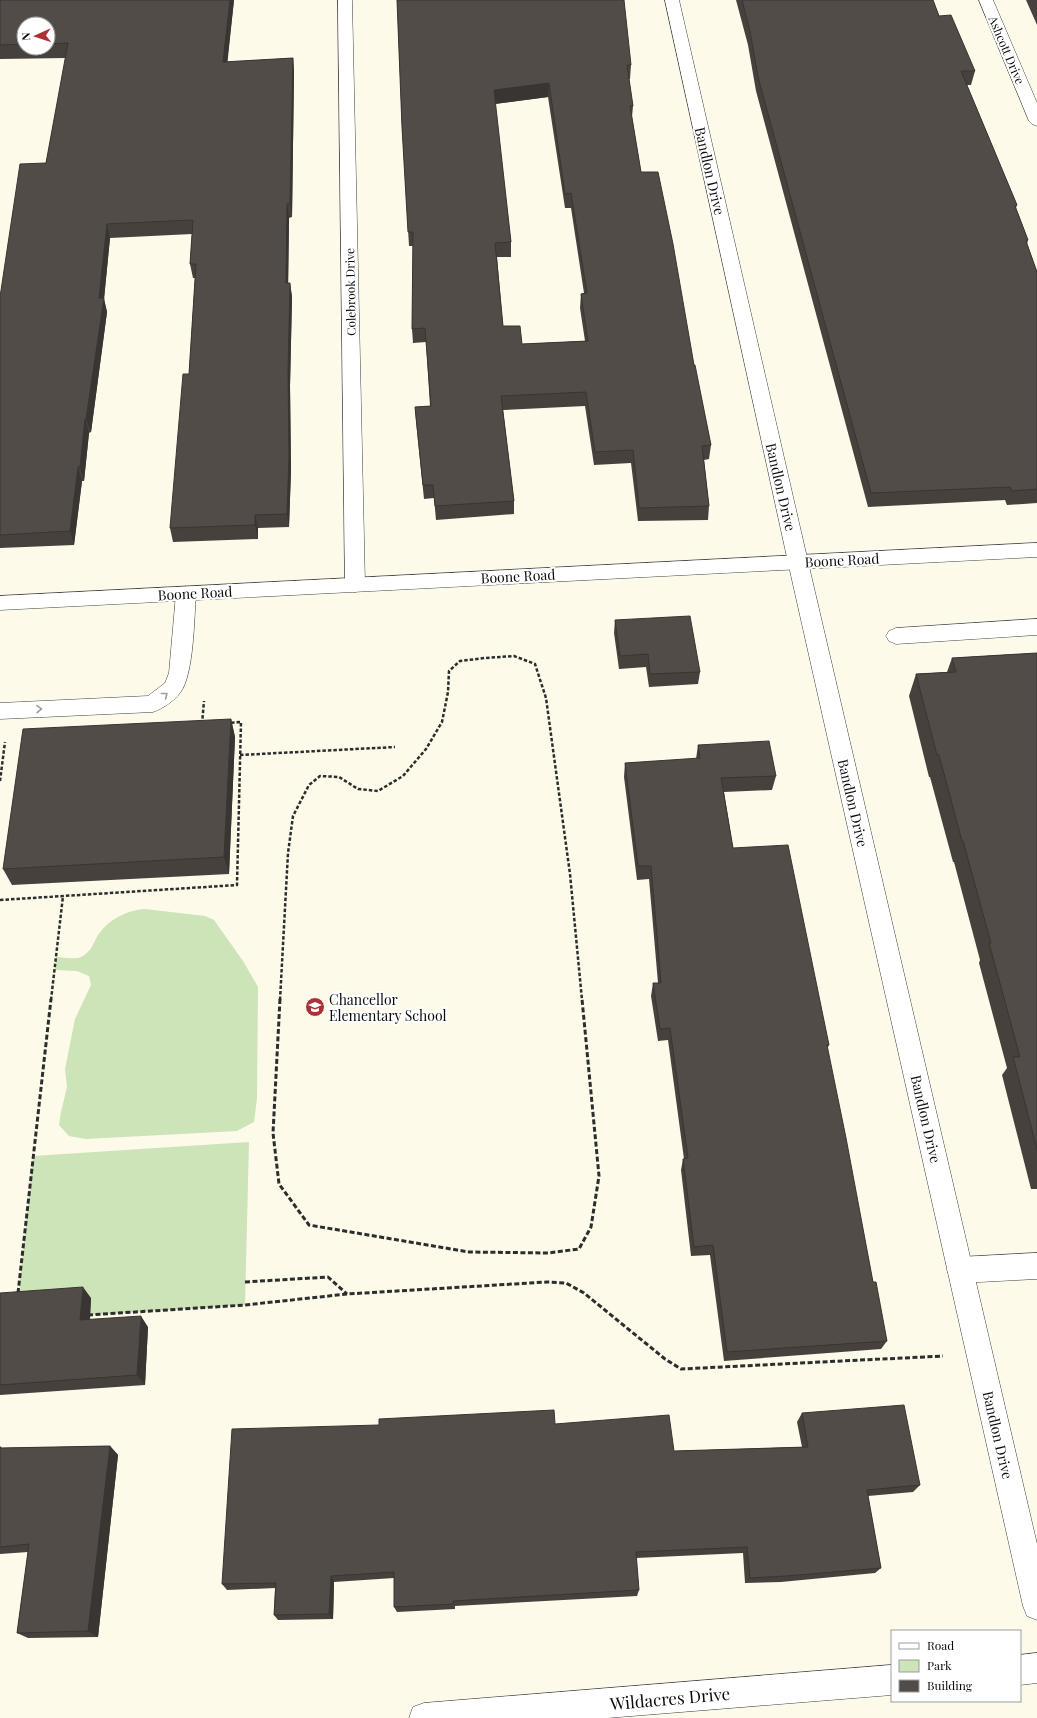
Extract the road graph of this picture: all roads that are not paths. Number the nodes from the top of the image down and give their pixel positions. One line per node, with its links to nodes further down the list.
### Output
1 (345, 0): 7 (street, Colebrook Drive)
2 (672, 0): 6 (street, Bandlon Drive)
3 (986, 0): 4 (street, Ashcott Drive)
4 (1037, 121)
5 (1037, 550): 6 (street, Boone Road)
6 (798, 562): 7 (street, Boone Road); 14 (street, Bandlon Drive)
7 (355, 585): 8 (street, Boone Road)
8 (186, 594): 9 (street, Boone Road); 12 (street, one-way to 8)
9 (0, 603)
10 (1037, 627): 11 (street)
11 (896, 636)
12 (0, 711)
13 (1037, 1266): 14 (street)
14 (960, 1270): 15 (street, Bandlon Drive)
15 (1037, 1606)
16 (1037, 1668): 17 (street)
17 (1021, 1670)
18 (891, 1680): 19 (street, Wildacres Drive)
19 (424, 1718)

